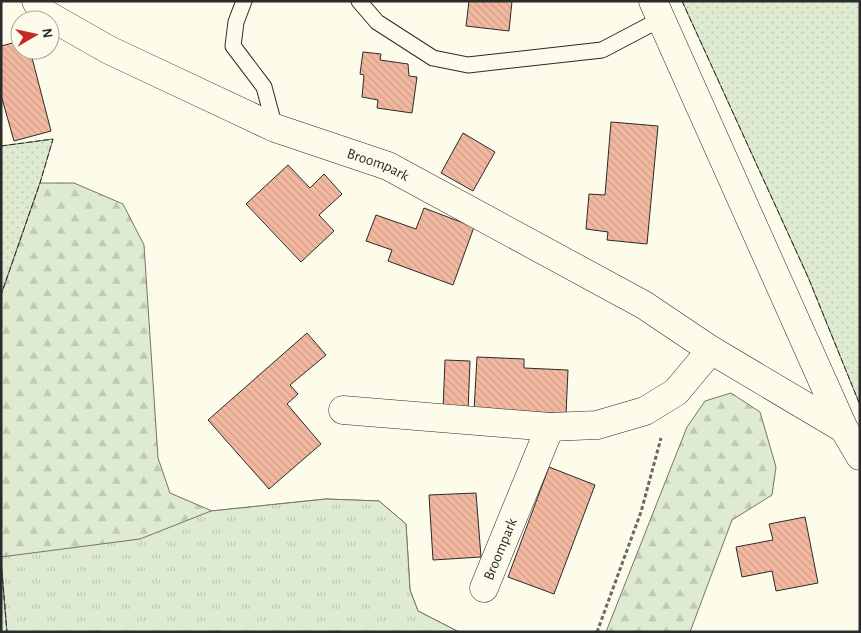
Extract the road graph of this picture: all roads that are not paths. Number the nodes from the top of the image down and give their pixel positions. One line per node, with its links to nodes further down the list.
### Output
1 (36, 1): 5 (street, Broompark)
2 (244, 1): 5 (lane)
3 (359, 1): 4 (lane)
4 (657, 10): 9 (street)
5 (275, 128): 6 (street, Broompark)
6 (711, 350): 8 (street); 9 (street, Broompark)
7 (343, 410): 8 (street)
8 (550, 427): 11 (street, Broompark)
9 (844, 429): 10 (street)
10 (860, 456)
11 (484, 588)

